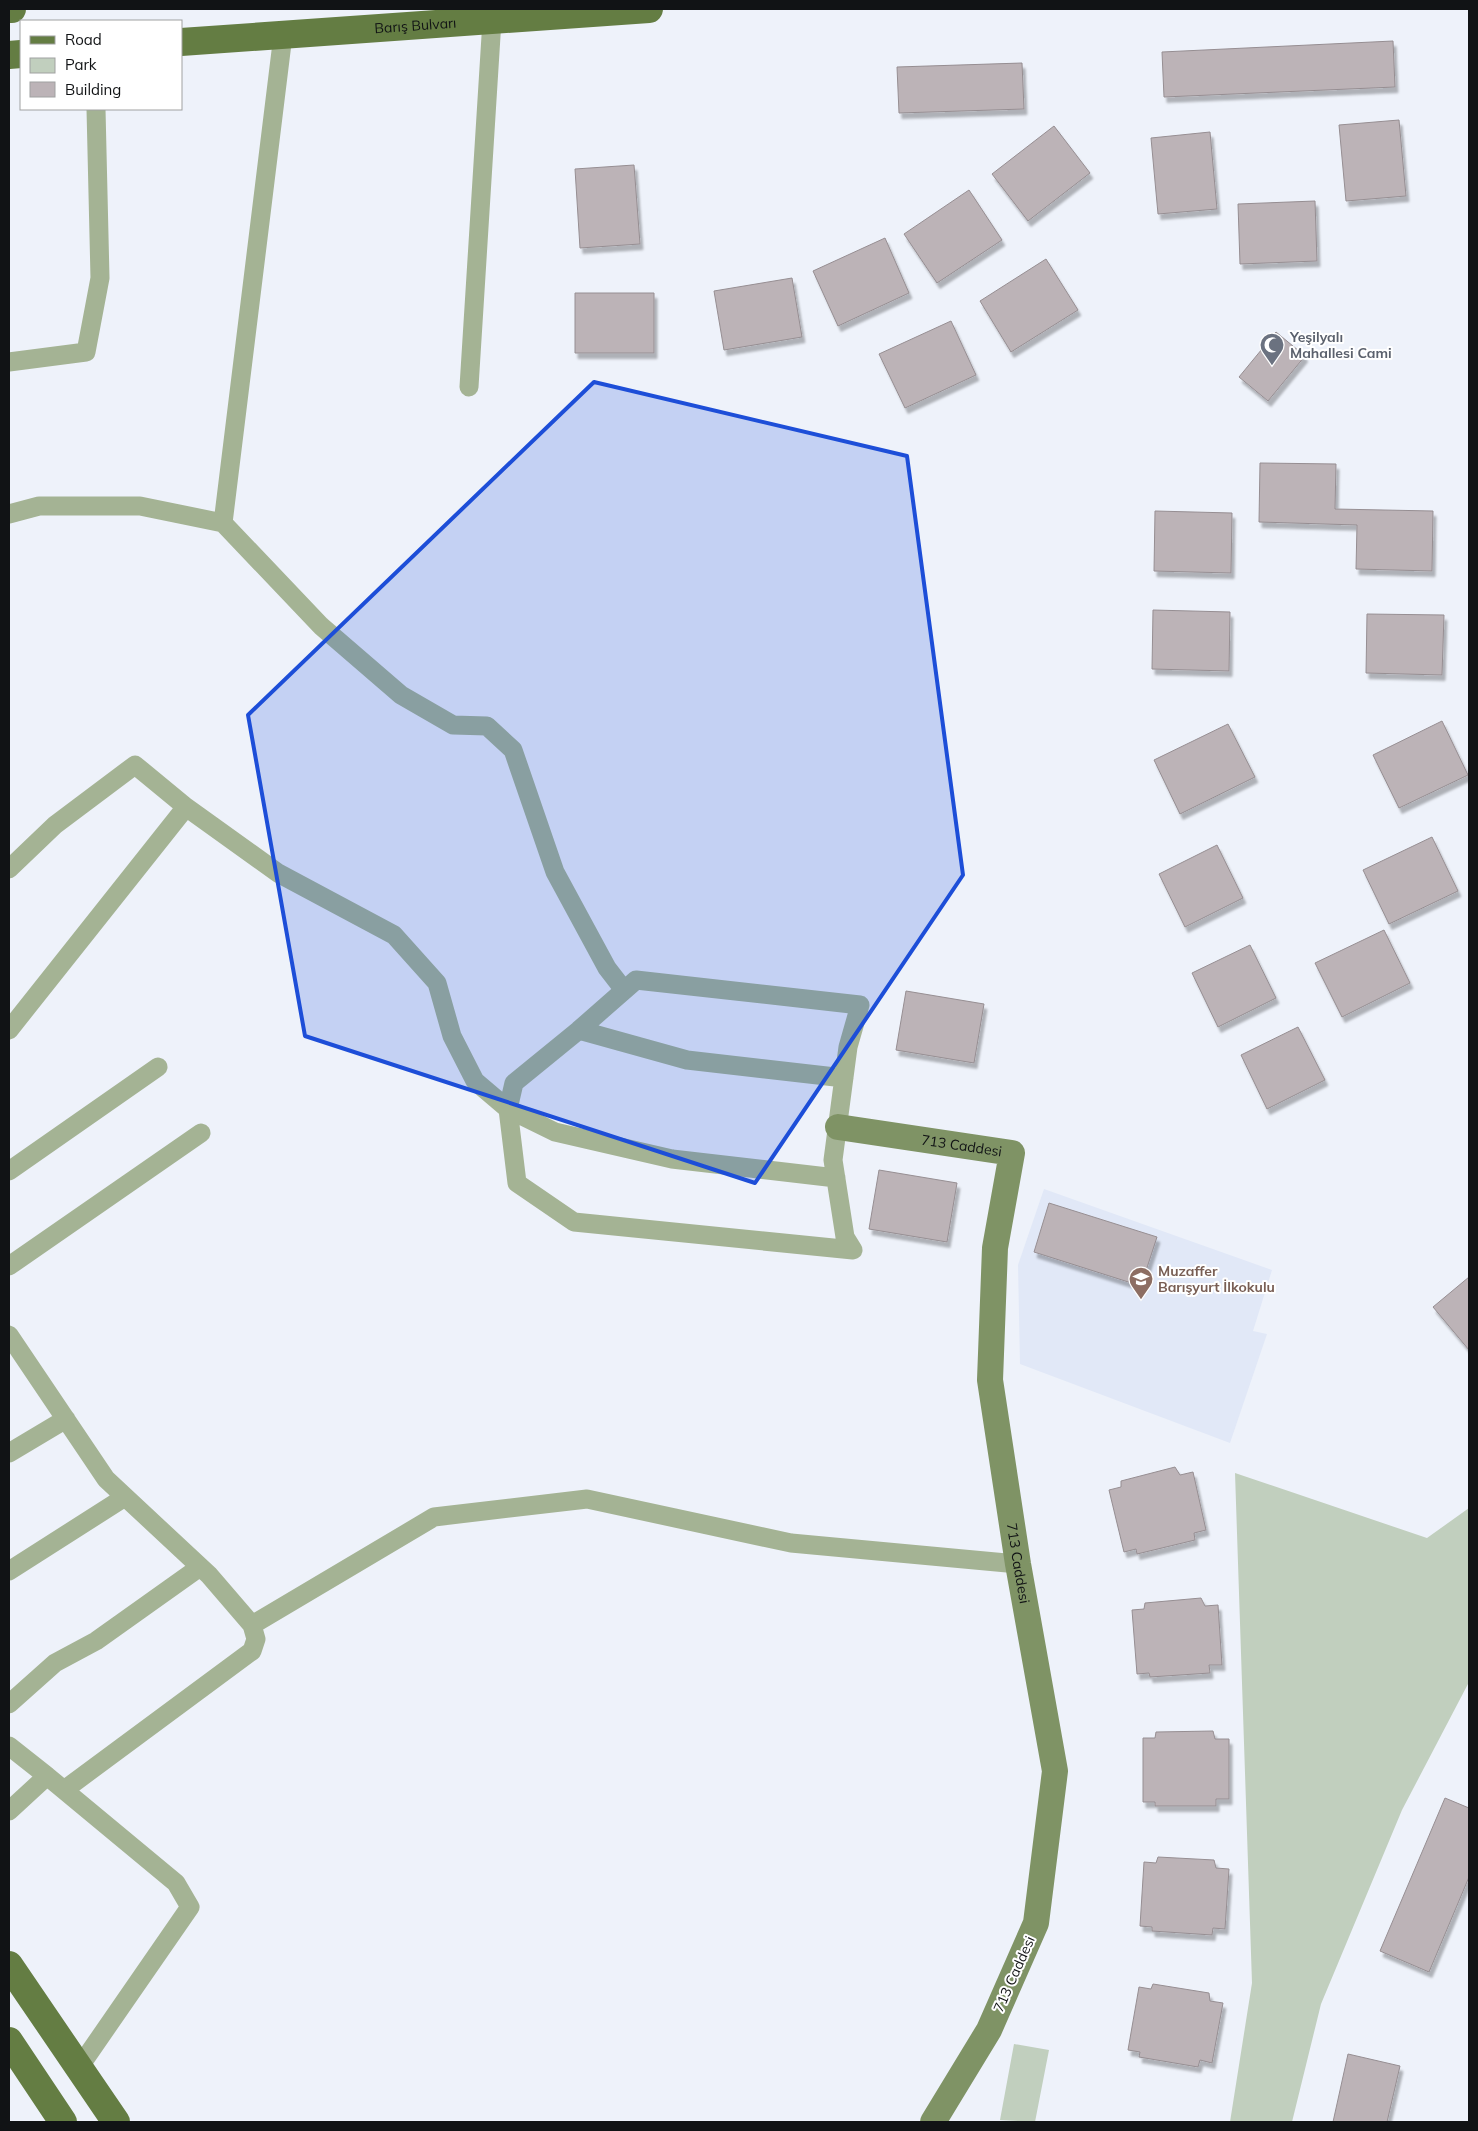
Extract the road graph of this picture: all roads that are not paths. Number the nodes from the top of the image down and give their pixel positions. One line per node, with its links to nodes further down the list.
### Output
1 (649, 9): 2 (main road, Barış Bulvarı)
2 (492, 20): 3 (main road, Barış Bulvarı); 7 (street)
3 (283, 35): 4 (main road, Barış Bulvarı); 9 (street)
4 (182, 42)
5 (96, 110): 6 (street)
6 (9, 362)
7 (469, 387)
8 (9, 514): 9 (street)
9 (223, 522): 12 (street)
10 (186, 807): 11 (street); 13 (street); 17 (street)
11 (9, 869)
12 (624, 990): 14 (street); 16 (street)
13 (9, 1030)
14 (579, 1030): 16 (street); 17 (street)
15 (158, 1067): 20 (street)
16 (844, 1078): 18 (street)
17 (508, 1109): 21 (street); 21 (street)
18 (838, 1127): 21 (street); 27 (street, 713 Caddesi)
19 (201, 1132): 22 (street)
20 (9, 1171)
21 (836, 1178)
22 (9, 1266)
23 (9, 1335): 24 (street)
24 (66, 1419): 25 (street); 26 (street)
25 (9, 1453)
26 (125, 1497): 28 (street); 29 (street)
27 (1018, 1564): 30 (street); 41 (street, 713 Caddesi)
28 (200, 1567): 30 (street); 31 (street)
29 (9, 1571)
30 (252, 1625): 34 (street)
31 (9, 1704)
32 (9, 1746): 33 (street)
33 (47, 1776): 34 (street); 35 (street)
34 (64, 1790): 38 (street)
35 (9, 1811)
36 (9, 1964): 38 (main road)
37 (9, 2041): 39 (main road)
38 (78, 2068): 40 (main road)
39 (63, 2122)
40 (116, 2122)
41 (933, 2122)

